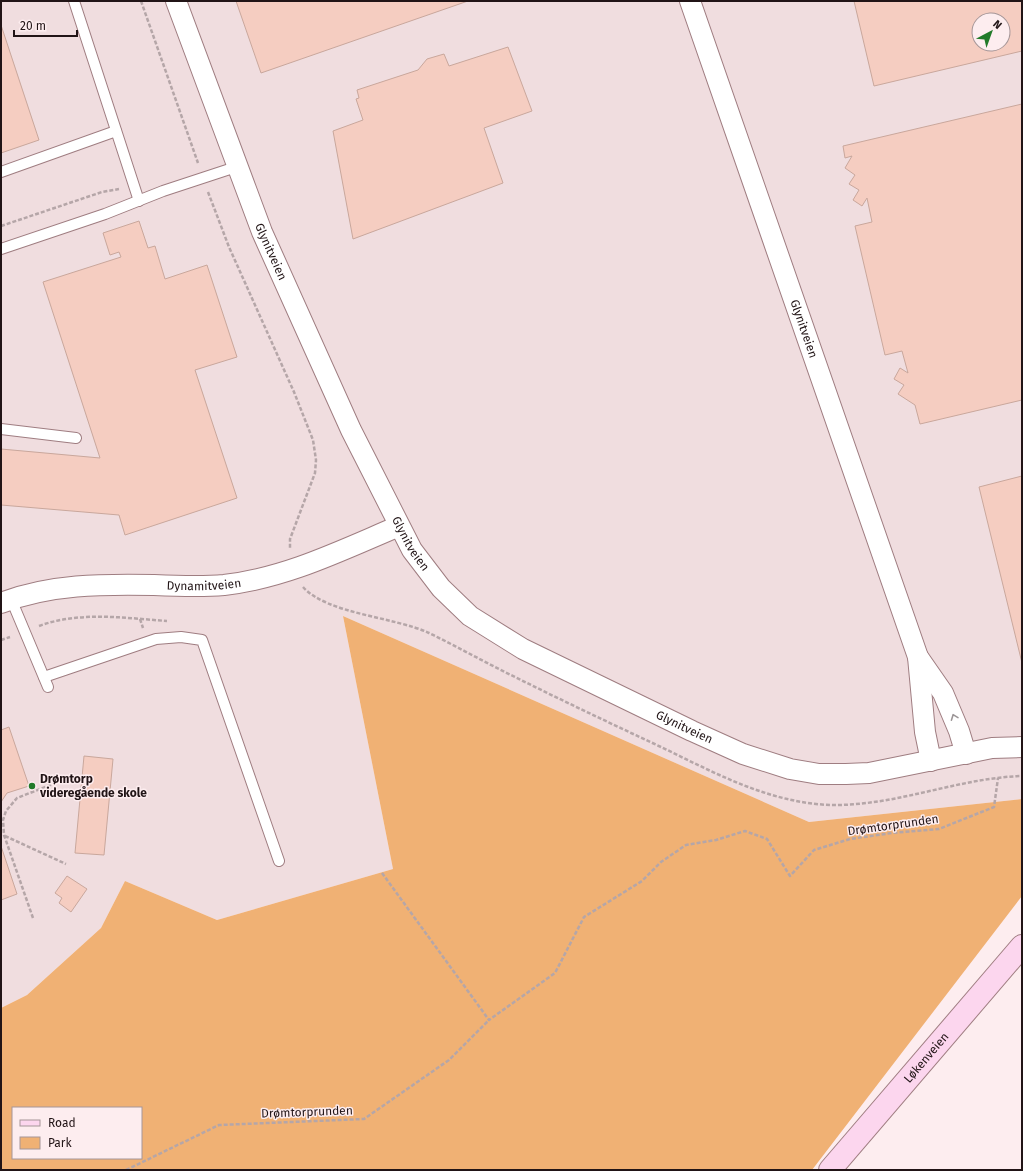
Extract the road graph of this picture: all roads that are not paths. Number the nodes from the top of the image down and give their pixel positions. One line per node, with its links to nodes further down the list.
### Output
1 (74, 1): 4 (lane)
2 (176, 1): 5 (street, Glynitveien)
3 (690, 1): 13 (street, Glynitveien)
4 (116, 131): 6 (lane); 7 (lane)
5 (236, 167): 7 (lane); 11 (street, Glynitveien)
6 (1, 172)
7 (138, 201): 8 (lane)
8 (1, 249)
9 (1, 429): 10 (lane)
10 (76, 438)
11 (399, 526): 12 (street, Dynamitveien); 18 (street, Glynitveien)
12 (6, 601): 14 (lane)
13 (918, 656): 17 (street, Glynitveien, one-way to 13); 18 (street, Glynitveien)
14 (44, 677): 15 (lane); 19 (lane)
15 (48, 687)
16 (1022, 747): 17 (street, Glynitveien)
17 (966, 754): 18 (street, Glynitveien)
18 (931, 761)
19 (279, 861)
20 (1022, 946): 21 (main road, Løkenveien)
21 (830, 1170)

